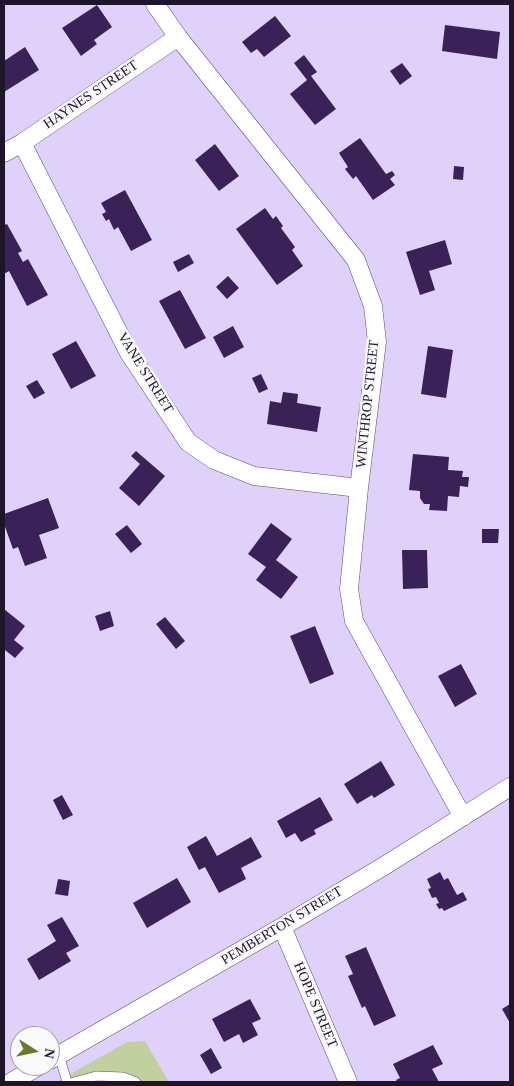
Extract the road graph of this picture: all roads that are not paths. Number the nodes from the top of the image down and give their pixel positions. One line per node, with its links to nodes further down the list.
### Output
1 (155, 4): 2 (street, WINTHROP STREET)
2 (178, 37): 3 (street, HAYNES STREET); 5 (street, WINTHROP STREET)
3 (22, 143): 4 (street, HAYNES STREET); 5 (street, VANE STREET)
4 (4, 153)
5 (359, 488): 7 (street, WINTHROP STREET)
6 (510, 787): 7 (street, PEMBERTON STREET)
7 (463, 817): 8 (street, PEMBERTON STREET)
8 (282, 928): 9 (street, PEMBERTON STREET); 14 (street, HOPE STREET)
9 (60, 1055)
10 (60, 1068): 11 (lane)
11 (68, 1082)
12 (74, 1082): 13 (lane)
13 (136, 1082)
14 (348, 1082)

